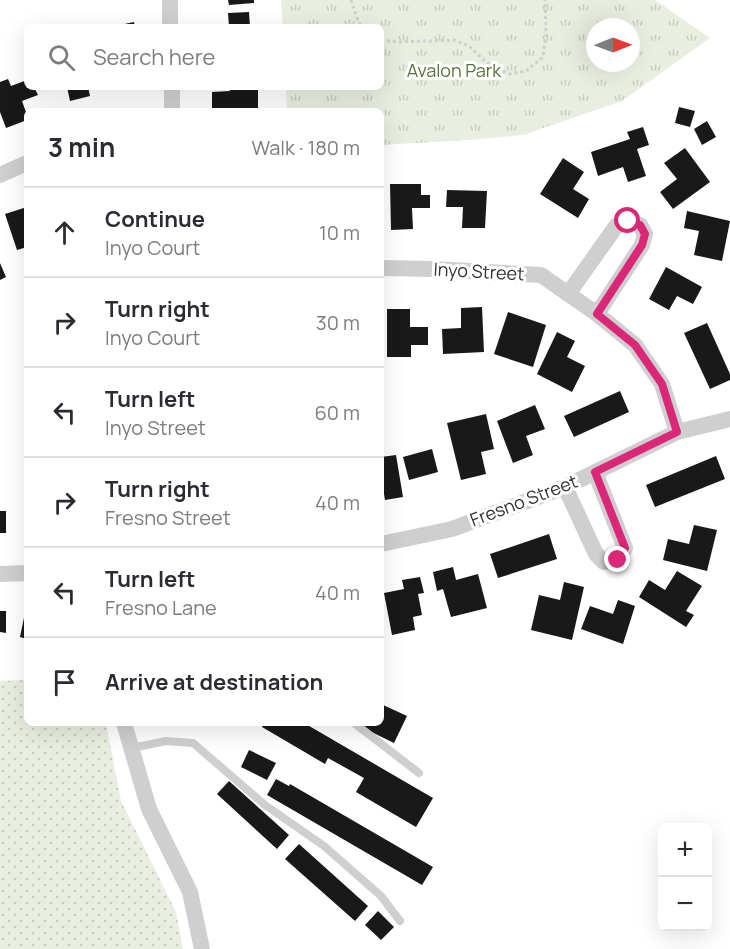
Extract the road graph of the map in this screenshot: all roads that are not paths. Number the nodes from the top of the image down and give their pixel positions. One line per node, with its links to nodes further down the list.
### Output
1 (170, 0): 2 (street)
2 (170, 24)
3 (172, 90): 4 (street)
4 (172, 108)
5 (24, 164): 6 (street)
6 (0, 174)
7 (384, 268): 8 (street, Inyo Street)
8 (568, 294): 9 (street, Inyo Street); 9 (street)
9 (597, 314): 11 (street, Inyo Street)
10 (730, 419): 11 (street, Fresno Street)
11 (677, 432): 12 (street, Fresno Street)
12 (595, 472): 13 (street, Fresno Street); 13 (street)
13 (564, 487): 14 (street, Fresno Street)
14 (384, 543)
15 (24, 573): 16 (street)
16 (0, 574)
17 (125, 726): 19 (street)
18 (358, 726): 20 (lane)
19 (132, 748): 21 (lane); 22 (street)
20 (419, 773)
21 (400, 921)
22 (202, 949)

